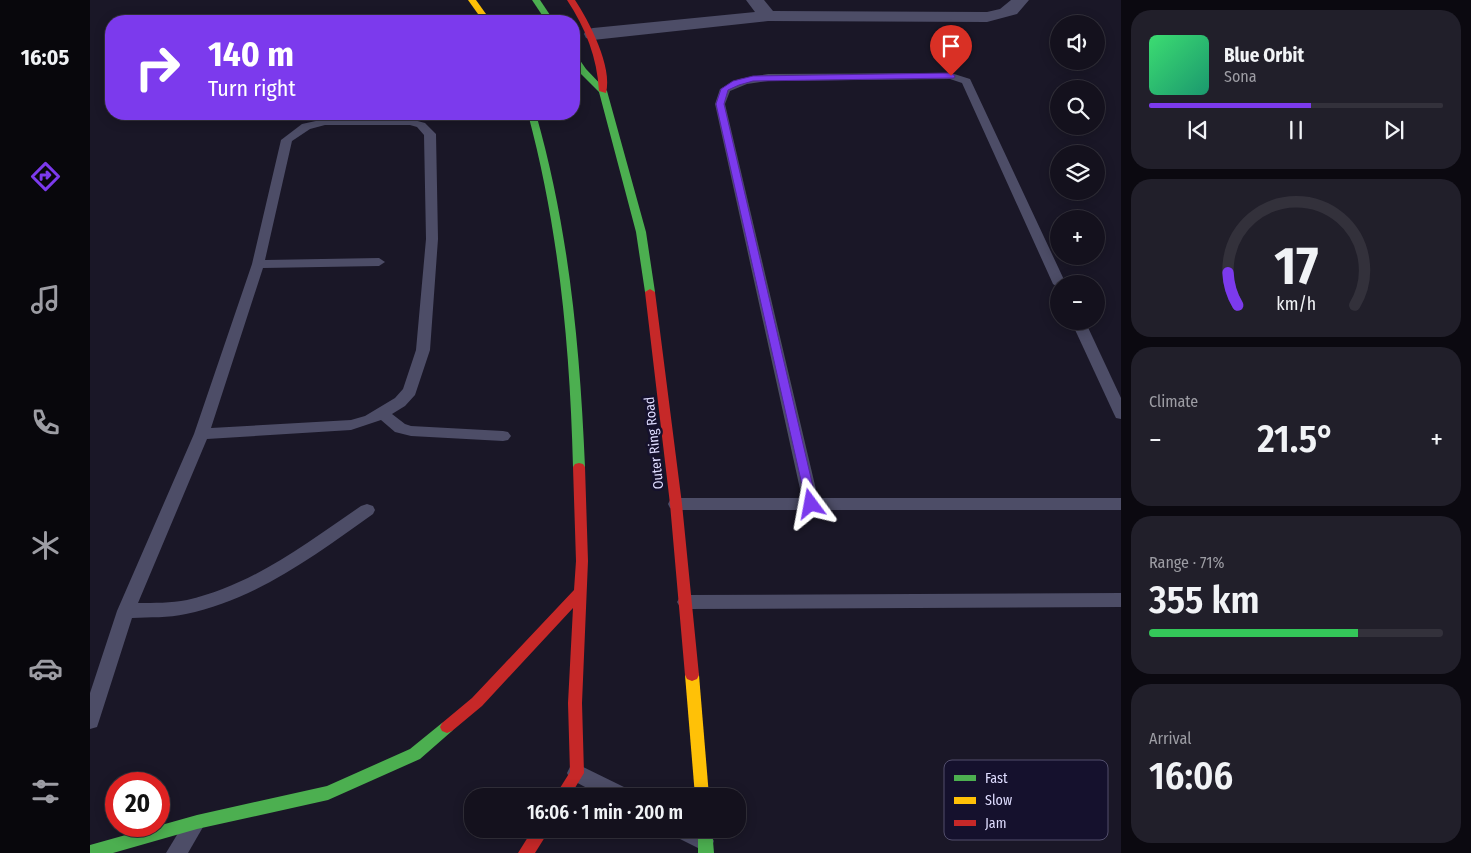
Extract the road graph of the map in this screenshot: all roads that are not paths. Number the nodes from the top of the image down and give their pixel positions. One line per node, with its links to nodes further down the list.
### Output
1 (472, 0): 6 (main road)
2 (536, 0): 7 (main road)
3 (571, 0): 9 (main road, Outer Ring Road)
4 (755, 0): 8 (street)
5 (1020, 0): 8 (street)
6 (483, 15)
7 (546, 15)
8 (768, 16): 9 (street)
9 (593, 34): 11 (main road, Outer Ring Road)
10 (580, 67): 11 (main road, Outer Ring Road)
11 (603, 91): 21 (main road, Outer Ring Road)
12 (534, 120): 25 (main road)
13 (379, 262): 14 (lane)
14 (258, 264): 17 (lane); 19 (lane)
15 (1056, 275): 22 (lane)
16 (1082, 330): 18 (lane)
17 (383, 414): 19 (lane); 20 (lane)
18 (1121, 414)
19 (202, 434): 28 (lane)
20 (504, 436)
21 (676, 504): 22 (lane); 27 (main road, Outer Ring Road)
22 (811, 504): 23 (lane)
23 (1121, 504)
24 (367, 510): 28 (lane)
25 (580, 592): 30 (main road); 34 (main road)
26 (1121, 600): 27 (lane)
27 (686, 602): 33 (main road, Outer Ring Road)
28 (126, 611): 29 (lane)
29 (90, 721)
30 (577, 772): 31 (main road); 32 (lane)
31 (567, 788)
32 (606, 788)
33 (701, 788)
34 (197, 822): 36 (main road); 37 (lane)
35 (536, 838): 38 (main road)
36 (90, 852)
37 (176, 853)
38 (526, 853)

